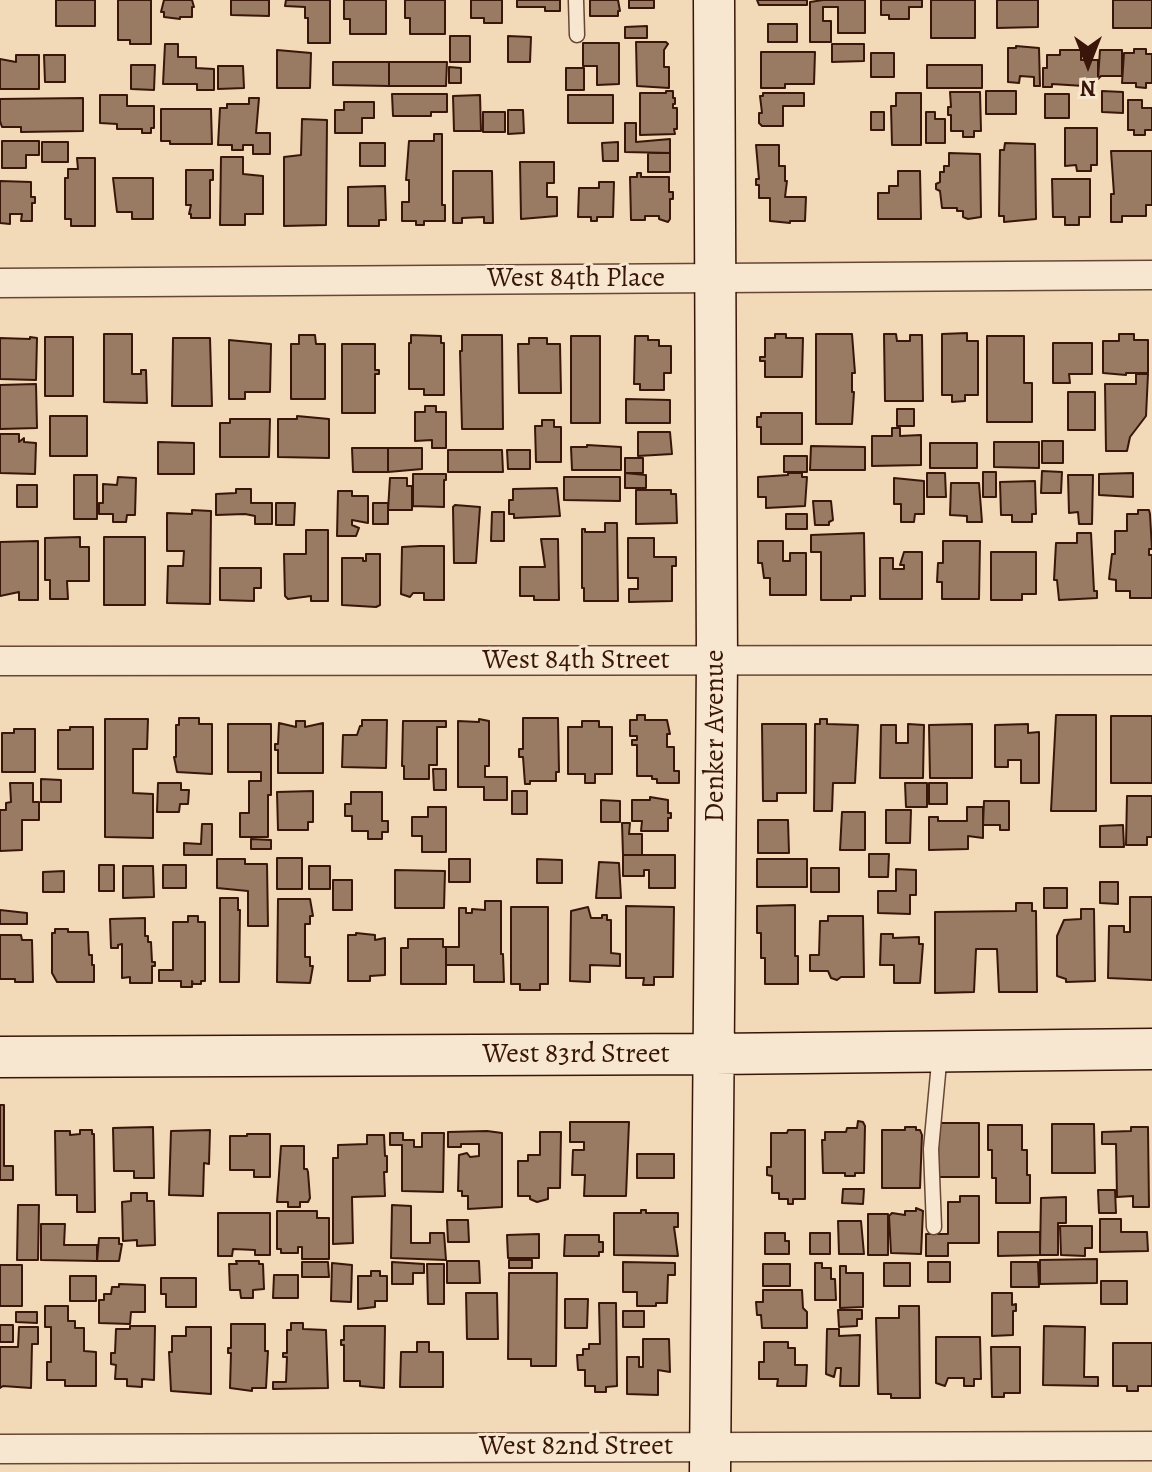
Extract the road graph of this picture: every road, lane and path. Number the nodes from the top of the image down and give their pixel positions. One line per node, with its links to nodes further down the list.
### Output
1 (576, 0): 3 (lane)
2 (714, 0): 5 (street, Denker Avenue)
3 (577, 35)
4 (1152, 275): 5 (street, West 84th Place)
5 (715, 277): 6 (street, West 84th Place); 7 (street, Denker Avenue)
6 (0, 283)
7 (717, 660): 8 (street, West 84th Street); 9 (street, West 84th Street); 12 (street, Denker Avenue)
8 (1152, 660)
9 (0, 661)
10 (1152, 1049): 11 (street, West 83rd Street)
11 (941, 1052): 12 (street, West 83rd Street); 14 (lane)
12 (715, 1054): 13 (street, West 83rd Street); 17 (street, Denker Avenue)
13 (0, 1057)
14 (934, 1227)
15 (1152, 1446): 17 (street, West 82nd Street)
16 (0, 1449): 17 (street, West 82nd Street)
17 (710, 1459)

